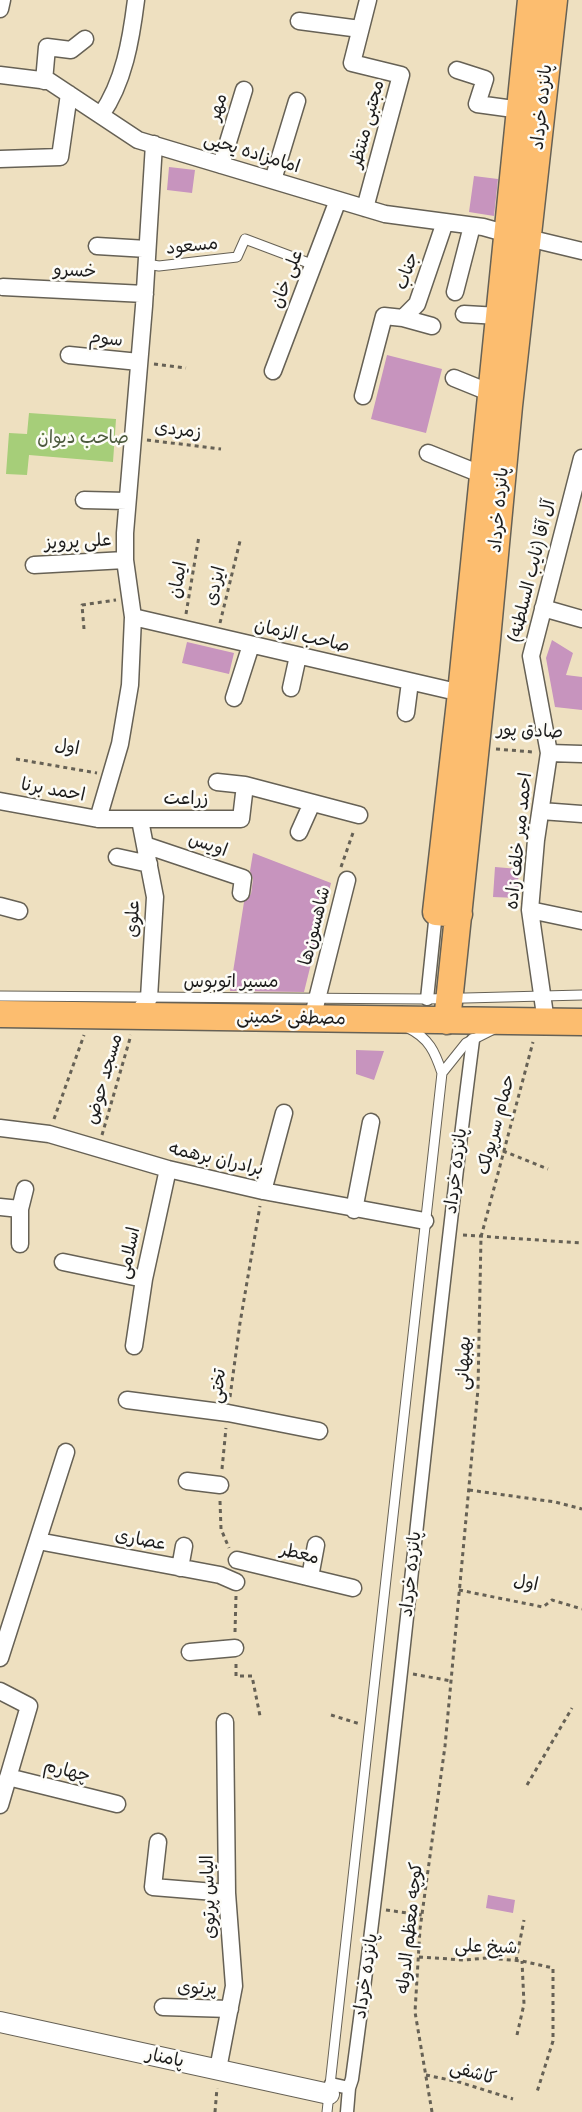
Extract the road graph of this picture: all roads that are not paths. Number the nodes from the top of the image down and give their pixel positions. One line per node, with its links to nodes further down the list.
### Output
1 (2, 0): 6 (street)
2 (136, 0): 17 (street)
3 (368, 0): 8 (street, مجتبی منتظر)
4 (531, 0): 16 (main road, پانزده خرداد)
5 (554, 0): 26 (main road, پانزده خرداد)
6 (0, 9)
7 (299, 21): 8 (street)
8 (360, 29): 23 (street, مجتبی منتظر)
9 (85, 39): 12 (street)
10 (457, 70): 16 (street)
11 (0, 75): 12 (street, امامزاده یحیی)
12 (44, 80): 14 (street, امامزاده یحیی)
13 (244, 90): 20 (street, مهر)
14 (69, 94): 17 (street, امامزاده یحیی); 19 (street)
15 (297, 101): 21 (street)
16 (521, 110): 26 (main road, پانزده خرداد)
17 (101, 115): 18 (street, امامزاده یحیی)
18 (154, 144): 20 (street, امامزاده یحیی); 29 (street)
19 (0, 160)
20 (221, 165): 21 (street, امامزاده یحیی)
21 (273, 180): 22 (street, امامزاده یحیی)
22 (338, 200): 23 (street, امامزاده یحیی); 30 (street, علی خان)
23 (365, 208): 24 (street, امامزاده یحیی)
24 (445, 222): 25 (street, امامزاده یحیی); 36 (street, جناب)
25 (472, 226): 26 (street, امامزاده یحیی); 32 (street)
26 (518, 236): 28 (street, امامزاده یحیی); 35 (main road, پانزده خرداد); 50 (main road, پانزده خرداد)
27 (97, 246): 29 (street)
28 (582, 251)
29 (146, 257): 30 (lane, مسعود); 33 (street)
30 (314, 265): 40 (street, علی خان)
31 (3, 288): 33 (street, خسرو)
32 (455, 292)
33 (144, 294): 39 (street)
34 (464, 314): 35 (street)
35 (499, 316): 42 (main road, پانزده خرداد)
36 (403, 318): 37 (street); 43 (street)
37 (432, 326)
38 (69, 355): 39 (street, سوم)
39 (139, 362): 49 (street)
40 (273, 371)
41 (454, 378): 42 (street)
42 (491, 393): 46 (main road, پانزده خرداد)
43 (363, 396)
44 (428, 453): 46 (street)
45 (582, 458): 47 (street, آل آقا (نایب السلطنه))
46 (483, 474): 50 (main road, پانزده خرداد)
47 (578, 491): 53 (street, آل آقا (نایب السلطنه))
48 (84, 500): 49 (street)
49 (127, 501): 51 (street)
50 (488, 517): 60 (main road, پانزده خرداد); 83 (main road, پانزده خرداد)
51 (125, 560): 52 (street, علی پرویز); 54 (street)
52 (34, 565)
53 (543, 608): 55 (street); 63 (street, آل آقا (نایب السلطنه))
54 (133, 617): 56 (street, صاحب الزمان); 72 (street)
55 (582, 619)
56 (251, 645): 57 (street, صاحب الزمان); 61 (street)
57 (298, 656): 58 (street, صاحب الزمان); 59 (street)
58 (410, 682): 60 (street, صاحب الزمان); 62 (street)
59 (291, 688)
60 (461, 693): 83 (main road, پانزده خرداد)
61 (234, 698)
62 (406, 714)
63 (549, 753): 64 (street, صادق پور); 69 (street, احمد میر خلف زاده)
64 (582, 754)
65 (217, 782): 66 (street)
66 (245, 786): 68 (street); 73 (street, زراعت)
67 (0, 801): 72 (street, احمد برنا)
68 (312, 803): 71 (street); 74 (street)
69 (541, 811): 70 (street); 81 (street, احمد میر خلف زاده)
70 (582, 814)
71 (359, 815)
72 (98, 818): 73 (street, زراعت)
73 (140, 820): 75 (street, علوی)
74 (299, 832)
75 (145, 845): 77 (street, علوی); 79 (street, اویس)
76 (117, 857): 77 (street)
77 (149, 864): 89 (street, علوی)
78 (347, 880): 90 (street, شاهسون‌ها)
79 (241, 893)
80 (0, 906): 82 (street)
81 (530, 910): 84 (street); 87 (street, احمد میر خلف زاده)
82 (19, 911)
83 (448, 913): 88 (main road, پانزده خرداد)
84 (582, 920)
85 (582, 995): 87 (lane)
86 (0, 996): 89 (lane)
87 (542, 996): 88 (lane); 94 (street, احمد میر خلف زاده)
88 (441, 1006): 90 (lane); 92 (main road, مصطفی خمینی); 93 (main road, مصطفی خمینی)
89 (143, 1007): 90 (main road, مصطفی خمینی); 91 (main road, مصطفی خمینی)
90 (315, 1009): 92 (main road, مصطفی خمینی)
91 (0, 1014)
92 (392, 1020): 97 (lane)
93 (513, 1022): 94 (main road, مصطفی خمینی); 96 (lane)
94 (542, 1022): 95 (main road, مصطفی خمینی)
95 (582, 1022)
96 (473, 1040): 97 (lane); 140 (street, پانزده خرداد)
97 (442, 1073): 107 (lane, پانزده خرداد)
98 (284, 1113): 103 (street)
99 (371, 1122): 106 (street)
100 (0, 1128): 101 (street, برادران برهمه)
101 (168, 1170): 103 (street, برادران برهمه); 110 (street, اسلامی)
102 (25, 1189): 105 (street)
103 (263, 1190): 106 (street, برادران برهمه)
104 (0, 1207): 105 (street)
105 (20, 1208): 108 (street)
106 (354, 1210): 107 (street, برادران برهمه)
107 (425, 1222): 141 (lane, پانزده خرداد)
108 (20, 1244)
109 (63, 1262): 110 (street)
110 (144, 1279): 111 (street, اسلامی)
111 (134, 1346)
112 (127, 1400): 113 (street)
113 (319, 1431)
114 (66, 1452): 117 (street)
115 (187, 1481): 116 (street)
116 (220, 1484)
117 (38, 1541): 121 (street, عصاری); 125 (street)
118 (316, 1545): 122 (street)
119 (184, 1546): 121 (street)
120 (237, 1560): 122 (street, معطر)
121 (180, 1568): 123 (street, عصاری)
122 (310, 1577): 124 (street, معطر)
123 (236, 1582)
124 (353, 1588)
125 (5, 1626): 128 (street)
126 (236, 1648): 127 (street)
127 (190, 1652)
128 (0, 1658)
129 (0, 1691): 131 (street)
130 (225, 1722): 135 (street, الیاس پرتوی)
131 (8, 1777): 132 (street, چهارم); 133 (street)
132 (117, 1804)
133 (0, 1805)
134 (158, 1842): 135 (street)
135 (227, 1893): 137 (street, الیاس پرتوی)
136 (163, 2007): 137 (street, پرتوی)
137 (230, 2010): 139 (street, الیاس پرتوی)
138 (0, 2022): 139 (street, پامنار)
139 (218, 2069): 141 (street, پامنار)
140 (349, 2088): 141 (street); 142 (street, پانزده خرداد)
141 (329, 2097)
142 (347, 2112)

